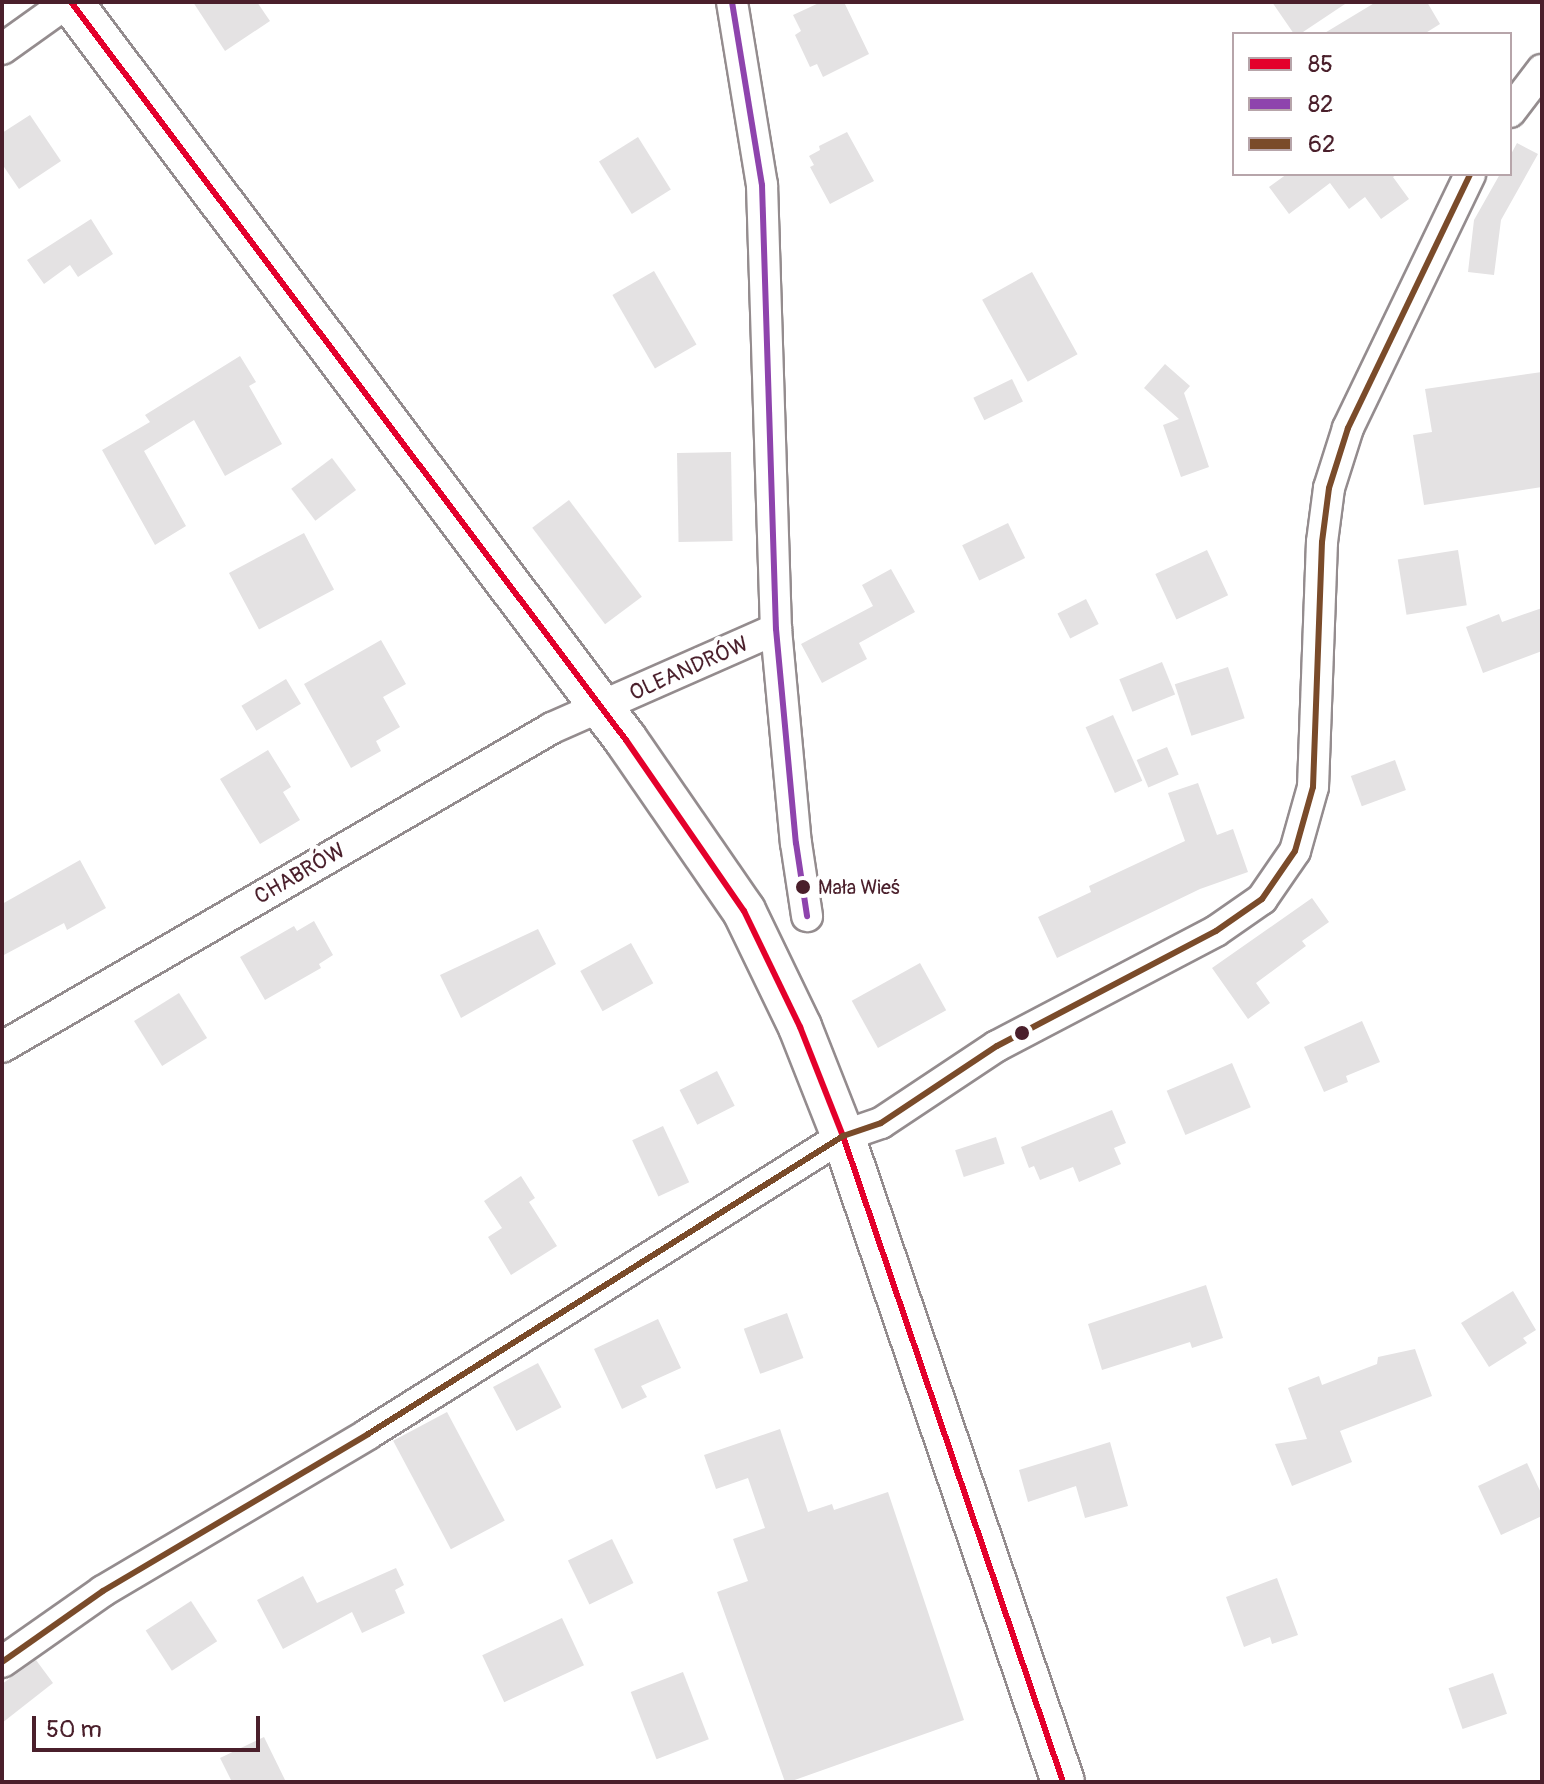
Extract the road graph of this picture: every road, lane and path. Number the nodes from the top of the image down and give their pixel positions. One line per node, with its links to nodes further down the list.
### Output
1 (70, 2): 3 (street); 8 (street)
2 (732, 2): 7 (street, OLEANDRÓW)
3 (2, 49)
4 (1542, 70): 5 (street)
5 (1512, 109)
6 (1469, 176): 11 (street)
7 (776, 629): 8 (street, OLEANDRÓW); 9 (street, OLEANDRÓW)
8 (601, 708): 10 (street, CHABRÓW); 11 (street)
9 (807, 916)
10 (2, 1047)
11 (843, 1136): 12 (street); 13 (street)
12 (2, 1662)
13 (1063, 1782)

